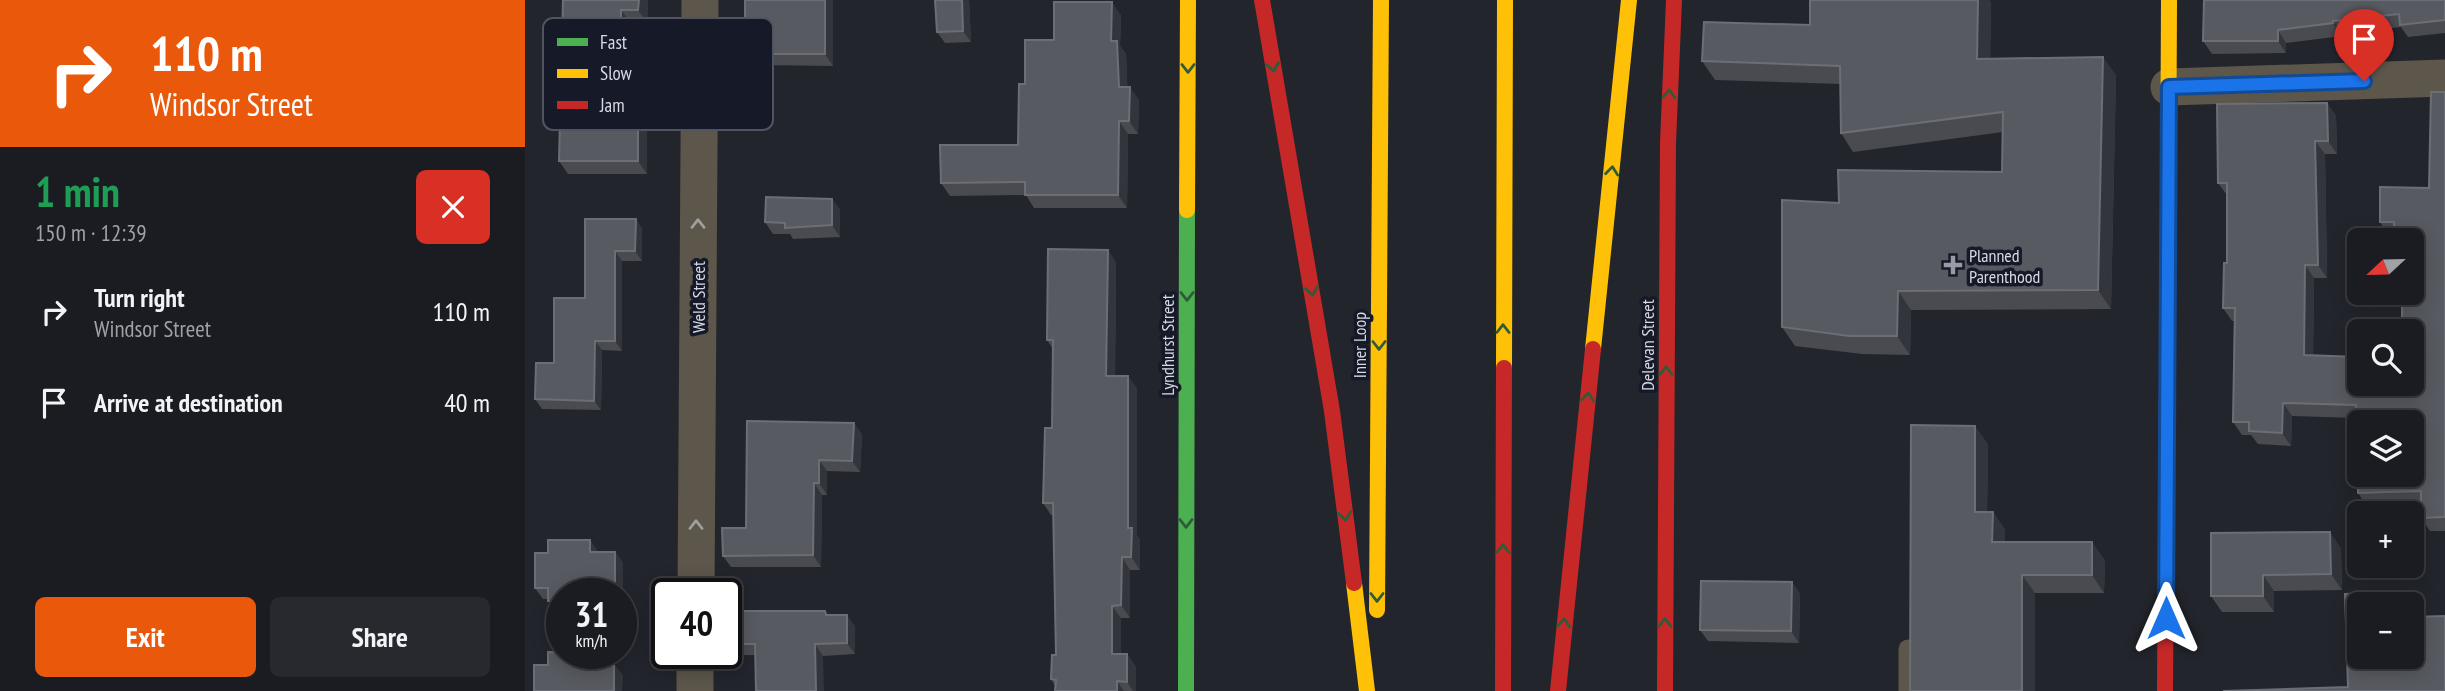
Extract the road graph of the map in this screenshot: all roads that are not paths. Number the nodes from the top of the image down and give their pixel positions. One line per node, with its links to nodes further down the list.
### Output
1 (700, 0): 11 (street, Weld Street, one-way to 1)
2 (1188, 0): 21 (main road, Lyndhurst Street, one-way to 21)
3 (1262, 0): 22 (main road, one-way to 22)
4 (1366, 0): 16 (main road)
5 (1381, 0): 16 (main road, Inner Loop)
6 (1498, 0): 14 (main road)
7 (1505, 0): 14 (main road)
8 (1629, 0): 25 (main road, one-way to 8)
9 (1674, 0): 26 (main road, Delevan Street, one-way to 9)
10 (2169, 0): 13 (main road)
11 (700, 18)
12 (2445, 78): 13 (street)
13 (2169, 87): 28 (main road)
14 (1504, 114): 24 (main road, one-way to 14)
15 (699, 130): 17 (street, Weld Street, one-way to 15)
16 (1379, 277): 23 (main road, Inner Loop, one-way to 23)
17 (696, 578)
18 (1908, 649): 27 (lane)
19 (695, 669): 20 (street)
20 (695, 691)
21 (1186, 691)
22 (1367, 691)
23 (1378, 691)
24 (1503, 691)
25 (1558, 691)
26 (1665, 691)
27 (1908, 691)
28 (2165, 691)

